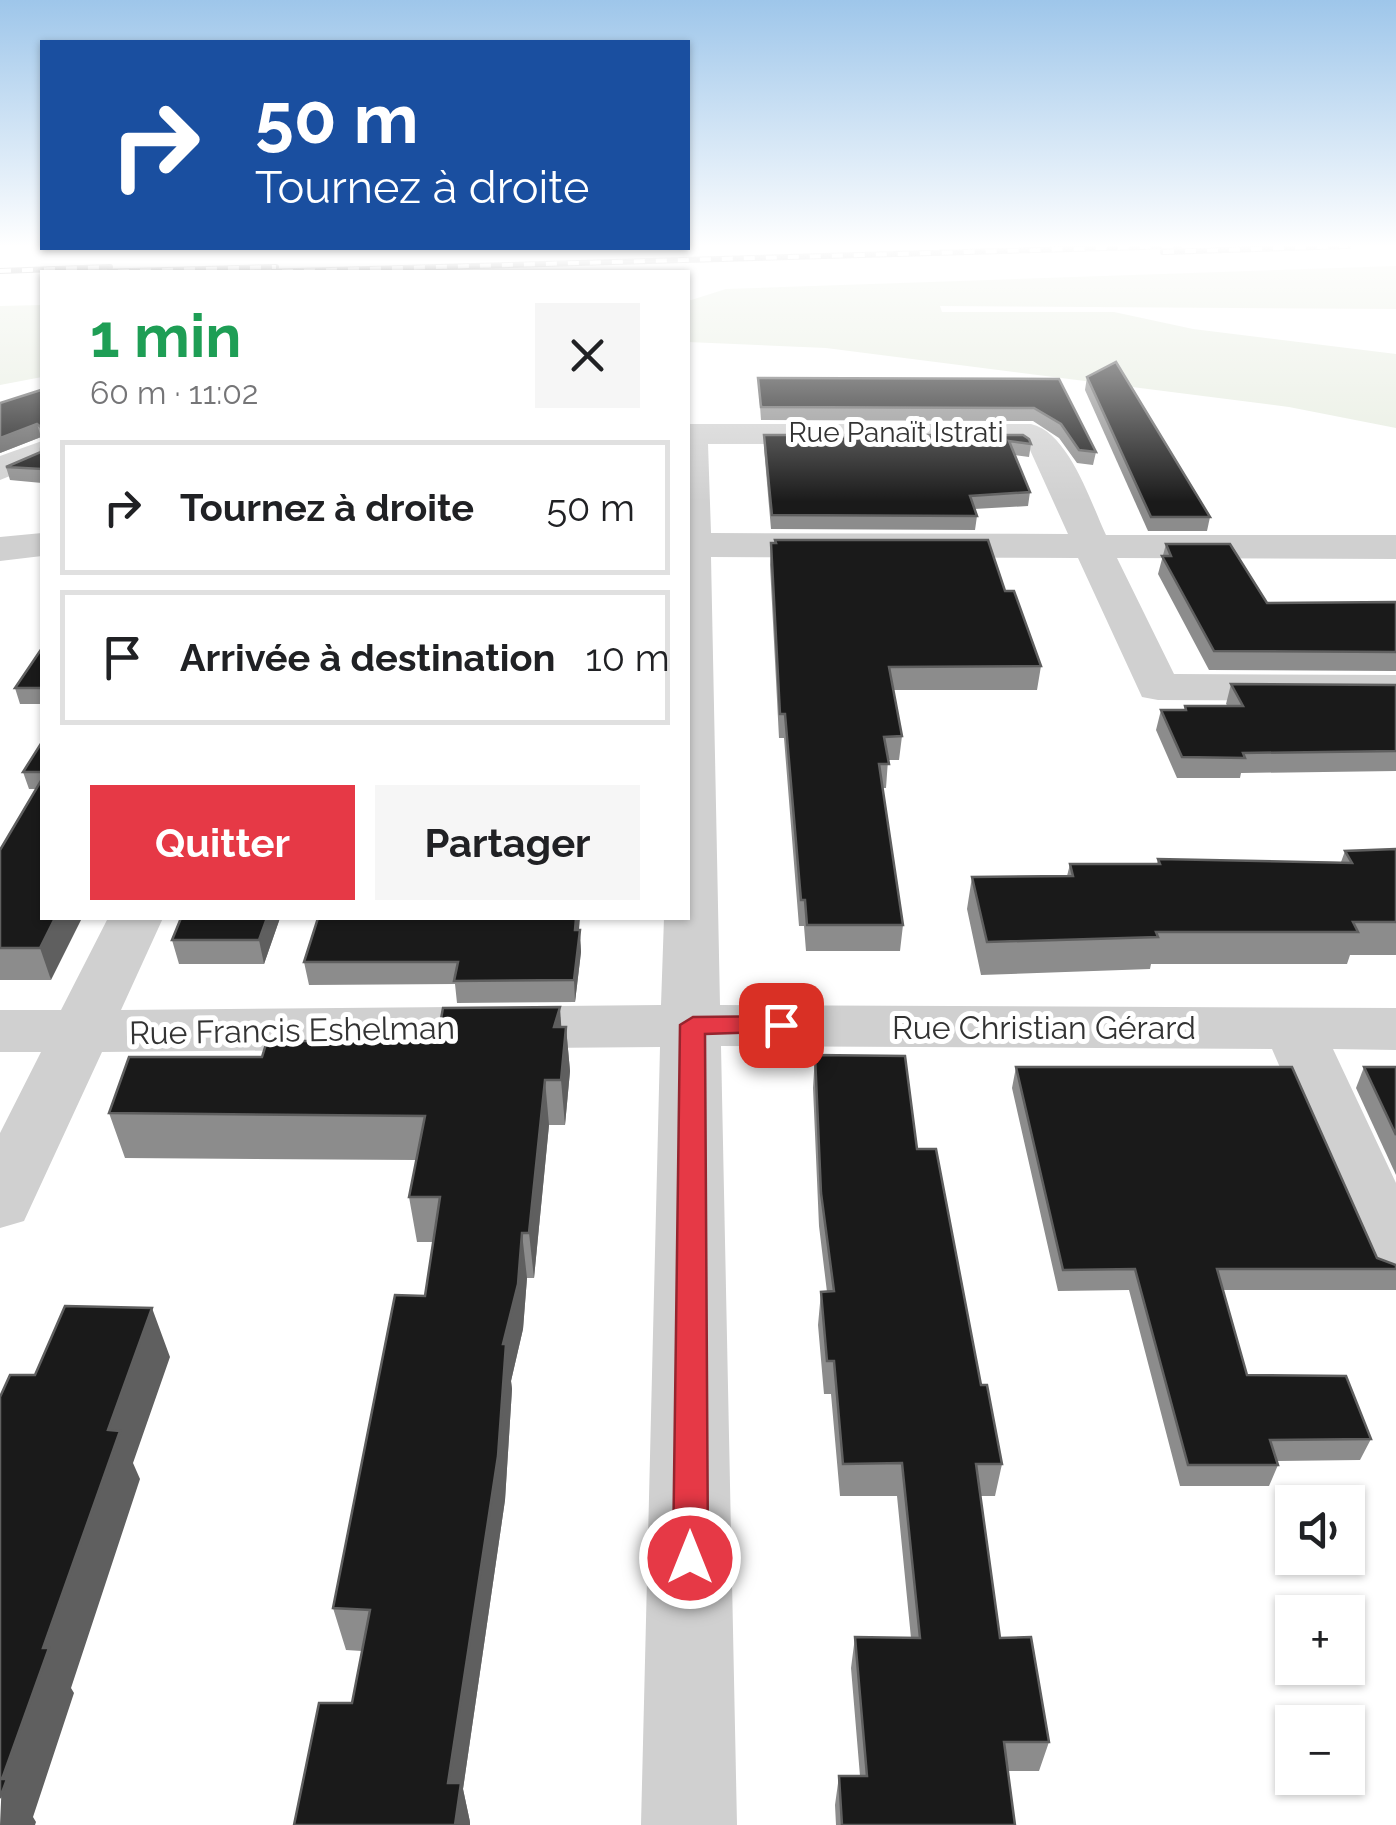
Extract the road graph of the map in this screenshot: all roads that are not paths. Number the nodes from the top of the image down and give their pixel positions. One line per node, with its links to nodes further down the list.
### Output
1 (690, 434): 4 (street); 6 (street, Rue Panaït Istrati)
2 (40, 452): 3 (street)
3 (0, 469)
4 (692, 545): 6 (street); 11 (street)
5 (40, 546): 8 (street)
6 (1092, 546): 7 (street); 9 (street)
7 (1396, 546)
8 (0, 549)
9 (1396, 688)
10 (134, 920): 15 (street)
11 (693, 1025): 12 (street, Rue Christian Gérard); 15 (street, Rue Francis Eshelman); 18 (street)
12 (1293, 1028): 13 (street, Rue Christian Gérard); 17 (street)
13 (1396, 1028)
14 (0, 1031): 15 (street)
15 (81, 1031): 16 (street, Rue Francis Eshelman)
16 (0, 1202)
17 (1396, 1258)
18 (688, 1825)

